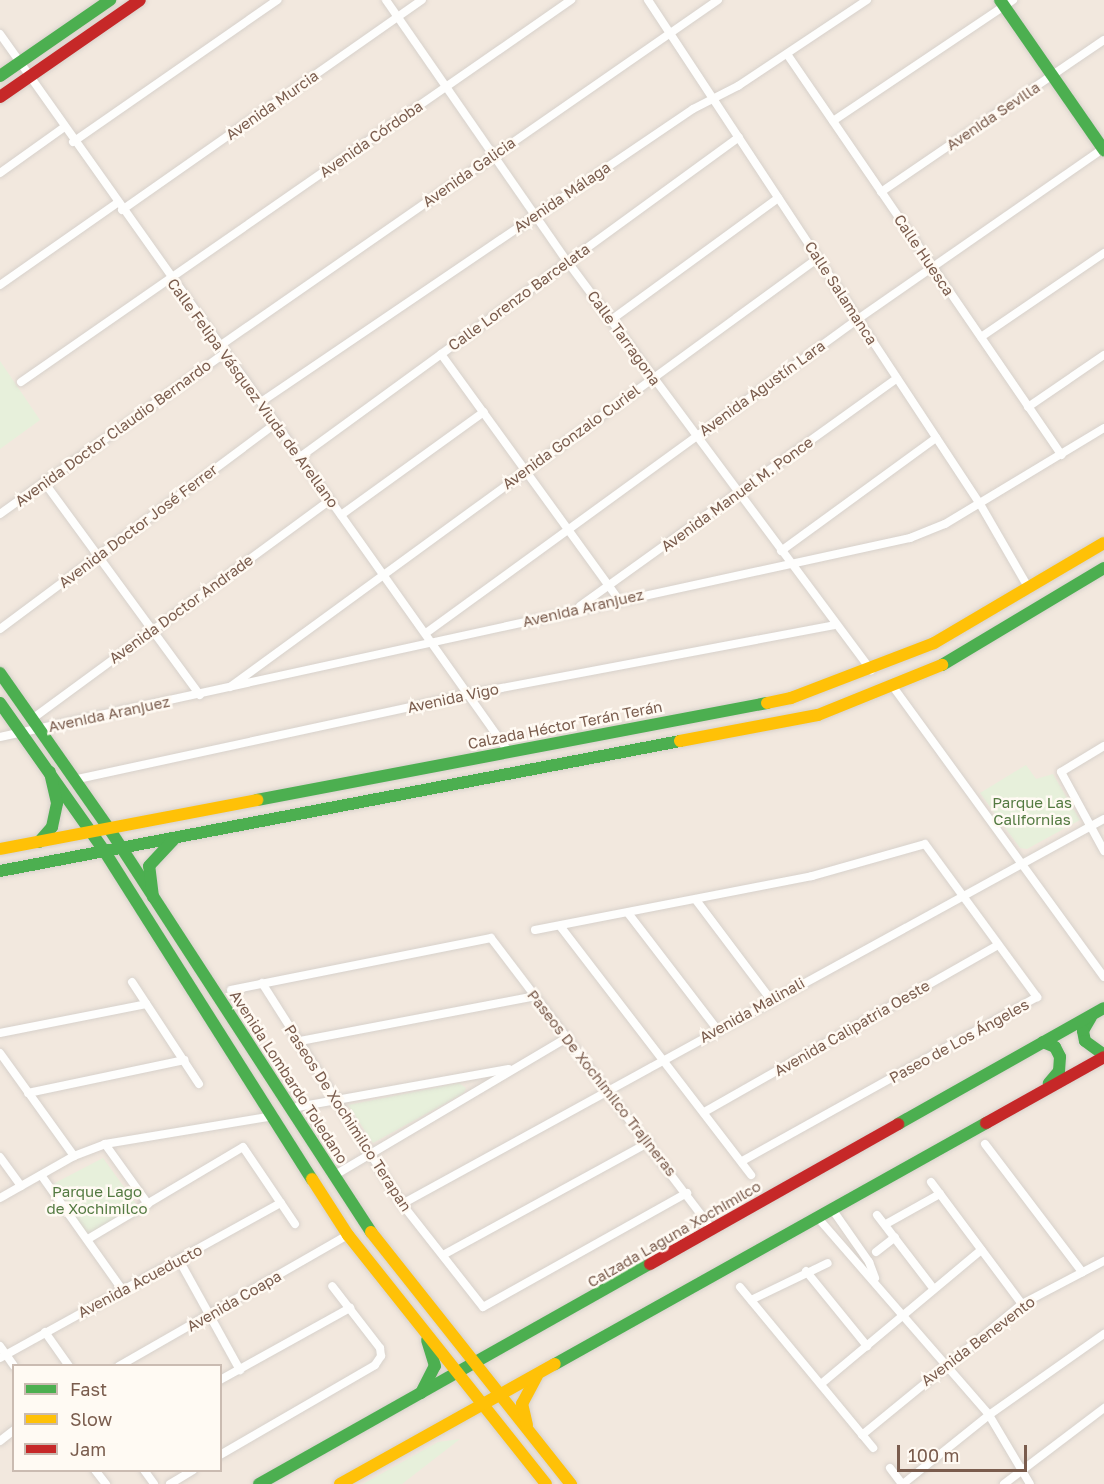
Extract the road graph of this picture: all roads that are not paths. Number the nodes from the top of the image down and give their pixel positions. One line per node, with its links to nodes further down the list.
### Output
1 (110, 0): 16 (main road)
2 (140, 0): 19 (main road)
3 (277, 0): 26 (street)
4 (386, 0): 11 (street, Calle Tarragona)
5 (422, 0): 11 (street, Avenida Murcia)
6 (571, 0): 20 (street, Avenida Córdoba)
7 (648, 0): 12 (street, Calle Salamanca)
8 (718, 0): 12 (street, Avenida Galicia)
9 (867, 0): 15 (street, Avenida Málaga)
10 (1006, 2): 18 (main road); 23 (street)
11 (398, 17): 20 (street, Calle Tarragona); 32 (street, Avenida Murcia)
12 (670, 33): 22 (street, Calle Salamanca); 28 (street, Avenida Galicia)
13 (0, 34): 16 (street, Calle Felipa Vásquez Viuda de Arellano)
14 (1104, 40): 18 (street, Avenida Sevilla)
15 (787, 54): 22 (street, Avenida Málaga); 23 (street, Calle Huesca)
16 (19, 63): 17 (main road); 19 (street, Calle Felipa Vásquez Viuda de Arellano)
17 (0, 76)
18 (1053, 76): 27 (main road); 30 (street, Avenida Sevilla)
19 (29, 77): 21 (main road); 24 (street, Calle Felipa Vásquez Viuda de Arellano)
20 (446, 87): 28 (street, Calle Tarragona); 38 (street, Avenida Córdoba)
21 (0, 97)
22 (713, 99): 25 (street, Calle Salamanca); 33 (street, Avenida Málaga)
23 (833, 122): 30 (street, Calle Huesca)
24 (63, 128): 26 (street, Calle Felipa Vásquez Viuda de Arellano); 29 (street)
25 (738, 137): 31 (street, Calle Salamanca); 36 (street, Calle Lorenzo Barcelata)
26 (73, 142): 32 (street, Calle Felipa Vásquez Viuda de Arellano)
27 (1104, 149): 37 (street, Avenida Agustín Lara)
28 (493, 156): 33 (street, Calle Tarragona); 43 (street, Avenida Galicia)
29 (0, 173)
30 (882, 192): 37 (street, Calle Huesca)
31 (778, 198): 35 (street, Calle Salamanca); 41 (street)
32 (120, 207): 38 (street, Calle Felipa Vásquez Viuda de Arellano); 39 (street, Avenida Murcia)
33 (535, 215): 36 (street, Calle Tarragona); 49 (street, Avenida Málaga)
34 (1104, 253): 42 (street)
35 (818, 258): 40 (street, Calle Salamanca); 46 (street, Avenida Gonzalo Curiel)
36 (567, 261): 41 (street, Calle Tarragona); 44 (street, Calle Lorenzo Barcelata)
37 (933, 267): 40 (street, Avenida Agustín Lara); 42 (street, Calle Huesca)
38 (171, 277): 43 (street, Calle Felipa Vásquez Viuda de Arellano); 48 (street, Avenida Córdoba)
39 (0, 285)
40 (858, 319): 47 (street, Calle Salamanca); 54 (street, Avenida Agustín Lara)
41 (611, 320): 46 (street, Calle Tarragona)
42 (981, 337): 50 (street, Calle Huesca)
43 (223, 348): 49 (street, Calle Felipa Vásquez Viuda de Arellano); 59 (street, Avenida Doctor Claudio Bernardo)
44 (441, 354): 51 (street); 57 (street, Calle Lorenzo Barcelata)
45 (1104, 355): 50 (street)
46 (653, 378): 54 (street, Calle Tarragona); 58 (street, Avenida Gonzalo Curiel)
47 (897, 378): 55 (street, Calle Salamanca); 60 (street, Avenida Manuel M. Ponce)
48 (21, 382)
49 (261, 402): 52 (street, Calle Felipa Vásquez Viuda de Arellano)
50 (1028, 407): 56 (street, Calle Huesca)
51 (484, 412): 58 (street); 64 (street)
52 (276, 423): 57 (street, Calle Felipa Vásquez Viuda de Arellano); 68 (street, Avenida Doctor José Ferrer)
53 (1104, 428): 56 (street, Avenida Aranjuez)
54 (696, 435): 60 (street, Calle Tarragona); 65 (street, Avenida Agustín Lara)
55 (936, 438): 62 (street, Calle Salamanca); 67 (street)
56 (1062, 455): 62 (street, Avenida Aranjuez)
57 (300, 457): 61 (street, Calle Felipa Vásquez Viuda de Arellano)
58 (526, 470): 65 (street); 71 (street, Avenida Gonzalo Curiel)
59 (44, 482): 63 (street, Avenida Doctor Claudio Bernardo); 68 (street)
60 (738, 494): 67 (street, Calle Tarragona); 72 (street, Avenida Manuel M. Ponce)
61 (330, 500): 64 (street, Calle Felipa Vásquez Viuda de Arellano); 78 (street, Avenida Doctor Andrade)
62 (980, 504): 69 (street, Avenida Aranjuez); 73 (street, Calle Salamanca)
63 (0, 514)
64 (341, 516): 71 (street, Calle Felipa Vásquez Viuda de Arellano)
65 (568, 529): 72 (street); 79 (street, Avenida Agustín Lara)
66 (1104, 543): 73 (main road, Calzada Héctor Terán Terán)
67 (781, 551): 69 (street, Calle Tarragona)
68 (98, 557): 77 (street, Avenida Doctor José Ferrer); 78 (street)
69 (791, 565): 74 (street, Avenida Aranjuez); 76 (street, Calle Tarragona)
70 (1104, 568): 83 (main road)
71 (383, 575): 79 (street, Calle Felipa Vásquez Viuda de Arellano); 84 (street, Avenida Gonzalo Curiel)
72 (609, 586): 74 (street); 75 (street, Avenida Manuel M. Ponce)
73 (1029, 589): 81 (main road, Calzada Héctor Terán Terán)
74 (619, 600): 75 (street, Avenida Aranjuez)
75 (577, 608): 80 (street, Avenida Aranjuez)
76 (835, 625): 81 (street, Calle Tarragona); 85 (street, Avenida Vigo)
77 (0, 629)
78 (153, 630): 86 (street); 88 (street, Avenida Doctor Andrade)
79 (426, 633): 80 (street, Calle Felipa Vásquez Viuda de Arellano)
80 (433, 644): 84 (street, Avenida Aranjuez); 85 (street, Calle Felipa Vásquez Viuda de Arellano)
81 (871, 670): 92 (main road, Calzada Héctor Terán Terán)
82 (0, 673): 88 (main road, Avenida Lombardo Toledano)
83 (894, 688): 99 (main road); 105 (street)
84 (227, 689): 86 (street, Avenida Aranjuez)
85 (470, 694): 92 (street, Calle Felipa Vásquez Viuda de Arellano); 94 (street, Avenida Vigo)
86 (200, 695): 88 (street, Avenida Aranjuez)
87 (0, 703): 89 (main road)
88 (35, 724): 89 (street, Avenida Aranjuez); 94 (main road, Avenida Lombardo Toledano)
89 (21, 733): 90 (street, Avenida Aranjuez); 93 (main road)
90 (0, 737)
91 (1104, 746): 96 (street)
92 (508, 751): 97 (main road, Calzada Héctor Terán Terán)
93 (50, 772): 98 (main road); 100 (main road)
94 (73, 780): 97 (main road, Avenida Lombardo Toledano)
95 (1104, 819): 96 (street, Avenida Malinali)
96 (1092, 826): 103 (street); 105 (street, Avenida Malinali)
97 (110, 830): 98 (main road, Calzada Héctor Terán Terán); 101 (main road, Avenida Lombardo Toledano)
98 (92, 834): 100 (main road, Calzada Héctor Terán Terán); 104 (main road)
99 (176, 838): 101 (main road); 108 (main road)
100 (39, 842): 102 (main road, Calzada Héctor Terán Terán)
101 (122, 848): 104 (main road); 108 (main road, Avenida Lombardo Toledano)
102 (0, 849)
103 (1104, 851)
104 (105, 852): 106 (main road); 140 (main road)
105 (1020, 862): 107 (street, Avenida Malinali); 114 (street)
106 (0, 871)
107 (961, 894): 109 (street, Paseo de Los Ángeles); 113 (street, Paseo de Los Ángeles); 119 (street, Avenida Malinali)
108 (153, 897): 138 (main road, Avenida Lombardo Toledano)
109 (696, 900): 110 (street, Paseo de Los Ángeles); 119 (street)
110 (628, 913): 111 (street, Paseo de Los Ángeles); 123 (street)
111 (560, 926): 112 (street, Paseo de Los Ángeles); 131 (street)
112 (535, 930)
113 (999, 945): 139 (street, Avenida Calipatria Oeste); 147 (street, Paseo de Los Ángeles)
114 (1104, 977)
115 (132, 982): 120 (street)
116 (262, 983): 117 (street); 118 (street, Paseos De Xochimilco Trajineras); 126 (street, Paseos De Xochimilco Terapan)
117 (231, 990)
118 (535, 996): 125 (street, Paseos De Xochimilco Trajineras); 126 (street)
119 (771, 1000): 123 (street, Avenida Malinali)
120 (146, 1004): 124 (street); 130 (street)
121 (1104, 1008): 122 (main road, Calzada Laguna Xochimilco)
122 (1091, 1016): 127 (main road, Calzada Laguna Xochimilco); 129 (main road)
123 (717, 1029): 131 (street, Avenida Malinali)
124 (0, 1033)
125 (568, 1037): 132 (street); 134 (street, Paseos De Xochimilco Trajineras)
126 (300, 1041): 137 (street, Paseos De Xochimilco Terapan)
127 (1043, 1042): 135 (main road); 165 (main road, Calzada Laguna Xochimilco)
128 (0, 1053): 136 (street)
129 (1104, 1056): 135 (main road)
130 (185, 1060): 133 (street); 136 (street)
131 (666, 1060): 134 (street, Avenida Malinali); 139 (street)
132 (516, 1068): 137 (street); 144 (street)
133 (199, 1084)
134 (610, 1091): 141 (street, Paseos De Xochimilco Trajineras); 159 (street, Avenida Malinali)
135 (1042, 1091): 160 (main road)
136 (28, 1093): 145 (street)
137 (337, 1099): 138 (street); 144 (street, Paseos De Xochimilco Terapan)
138 (292, 1108): 149 (main road, Avenida Lombardo Toledano)
139 (706, 1112): 147 (street)
140 (274, 1116): 142 (street); 151 (main road)
141 (649, 1142): 154 (street, Paseos De Xochimilco Trajineras); 171 (street)
142 (105, 1144): 145 (street); 158 (street)
143 (985, 1144): 176 (street)
144 (370, 1153): 149 (street); 159 (street, Paseos De Xochimilco Terapan)
145 (74, 1156): 148 (street)
146 (0, 1157): 153 (street)
147 (742, 1161): 150 (street)
148 (41, 1175): 153 (street); 168 (street)
149 (335, 1175): 151 (main road); 195 (main road, Avenida Lombardo Toledano)
150 (752, 1175)
151 (313, 1178): 166 (main road)
152 (931, 1182): 155 (street)
153 (21, 1186): 156 (street)
154 (687, 1192): 165 (street, Paseos De Xochimilco Trajineras); 171 (street, Paseos De Xochimilco Terapan)
155 (940, 1194): 164 (street); 169 (street)
156 (0, 1197)
157 (281, 1203): 158 (street); 163 (street); 172 (street, Avenida Acueducto)
158 (148, 1204): 168 (street)
159 (402, 1204): 171 (street, Paseos De Xochimilco Terapan)
160 (832, 1209): 162 (main road); 177 (street)
161 (877, 1215): 164 (street)
162 (818, 1218): 177 (street); 198 (main road)
163 (295, 1224)
164 (886, 1224): 167 (street)
165 (712, 1229): 195 (main road, Calzada Laguna Xochimilco)
166 (348, 1235): 185 (street, Avenida Coapa); 187 (main road)
167 (895, 1238): 170 (street); 180 (street)
168 (88, 1239): 181 (street)
169 (981, 1250): 180 (street); 183 (street)
170 (876, 1252)
171 (443, 1255)
172 (179, 1260): 181 (street, Avenida Acueducto); 185 (street)
173 (1104, 1261): 176 (street, Avenida Benevento)
174 (828, 1263): 175 (street)
175 (806, 1271): 182 (street); 190 (street)
176 (1082, 1272): 183 (street, Avenida Benevento)
177 (875, 1278): 186 (street)
178 (332, 1286): 184 (street)
179 (740, 1287): 182 (street)
180 (933, 1288): 186 (street)
181 (123, 1291): 188 (street, Avenida Acueducto)
182 (751, 1300): 201 (street)
183 (1022, 1304): 196 (street, Avenida Benevento)
184 (350, 1308): 197 (street); 212 (street)
185 (210, 1315): 194 (street, Avenida Coapa); 197 (street)
186 (906, 1316): 190 (street); 196 (street)
187 (422, 1328): 199 (main road); 203 (main road)
188 (45, 1332): 191 (street, Avenida Acueducto); 193 (street)
189 (1104, 1335): 206 (street)
190 (867, 1346): 201 (street)
191 (2, 1352): 192 (street)
192 (13, 1364)
193 (68, 1364)
194 (121, 1364)
195 (474, 1364): 199 (main road, Calzada Laguna Xochimilco); 202 (main road, Avenida Lombardo Toledano)
196 (945, 1364): 206 (street); 209 (street, Avenida Benevento)
197 (240, 1370): 200 (street)
198 (543, 1370): 202 (main road); 208 (main road)
199 (458, 1373): 203 (main road, Calzada Laguna Xochimilco); 204 (main road)
200 (222, 1379)
201 (821, 1384): 209 (street)
202 (499, 1394): 204 (main road); 208 (main road, Avenida Lombardo Toledano)
203 (419, 1395): 215 (main road, Calzada Laguna Xochimilco)
204 (482, 1404): 222 (main road); 223 (main road)
205 (1104, 1408): 214 (street)
206 (989, 1415): 214 (street); 225 (street)
207 (12, 1432): 210 (street)
208 (530, 1432): 224 (main road, Avenida Lombardo Toledano)
209 (862, 1435): 211 (street)
210 (0, 1441)
211 (873, 1448)
212 (222, 1454)
213 (890, 1468): 225 (street)
214 (1024, 1468): 226 (street); 227 (street)
215 (282, 1471): 220 (main road, Calzada Laguna Xochimilco); 221 (main road)
216 (97, 1472): 218 (street)
217 (190, 1472): 219 (street)
218 (106, 1484)
219 (170, 1484)
220 (259, 1484)
221 (268, 1484)
222 (340, 1484)
223 (546, 1484)
224 (571, 1484)
225 (903, 1484)
226 (1004, 1484)
227 (1030, 1484)

